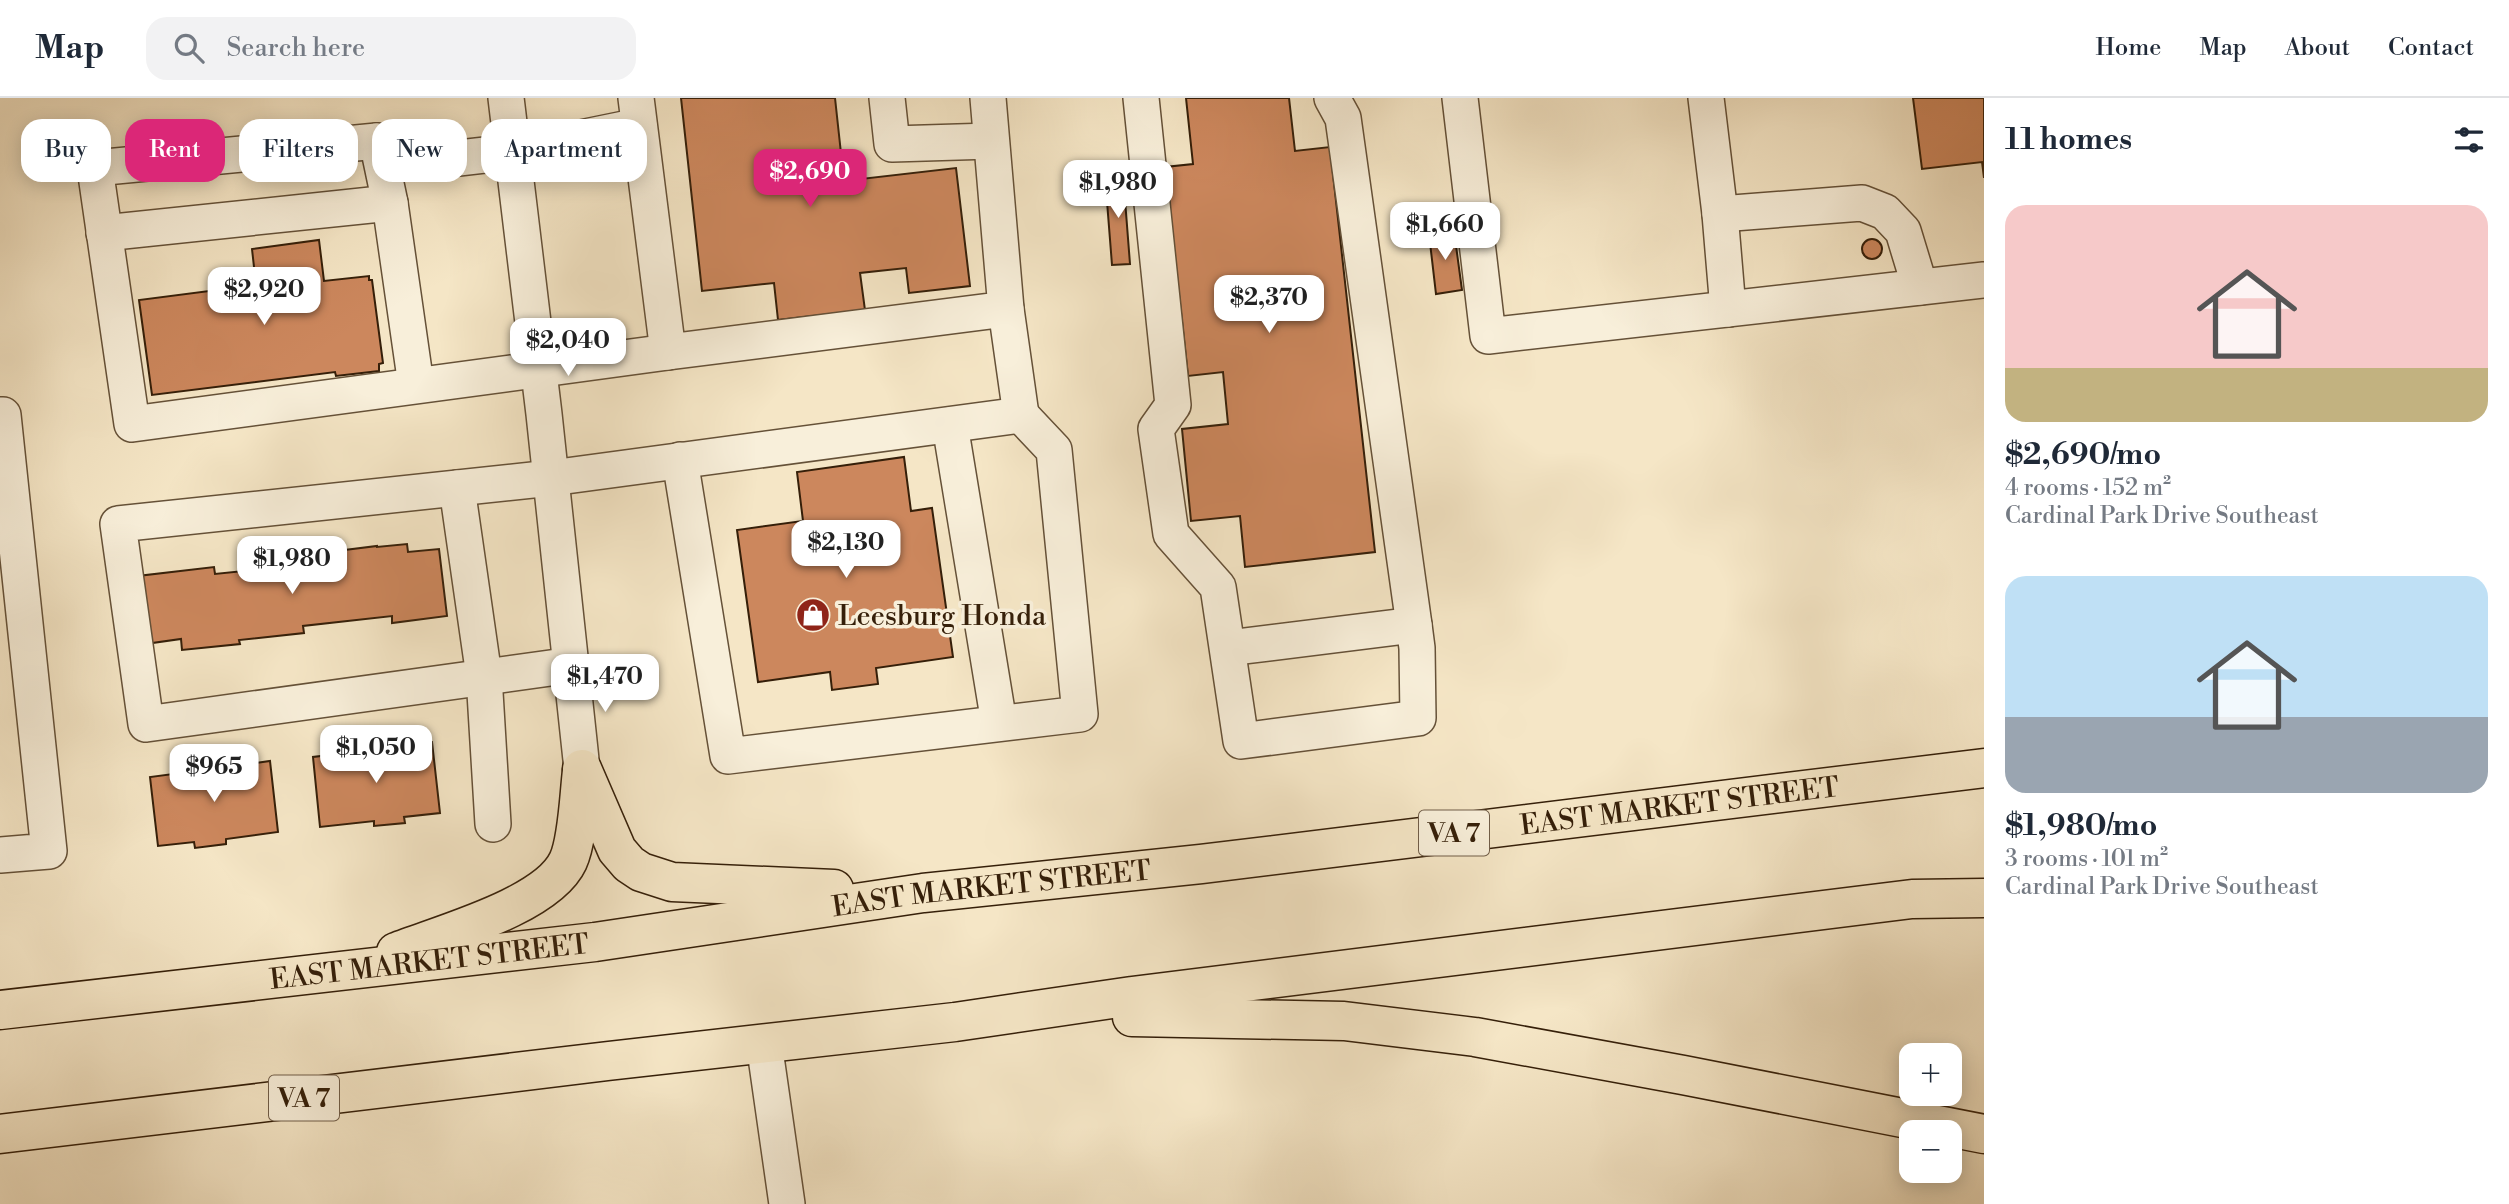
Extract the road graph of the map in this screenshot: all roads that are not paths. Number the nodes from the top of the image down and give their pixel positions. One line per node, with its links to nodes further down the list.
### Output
1 (506, 98): 9 (street)
2 (887, 98): 12 (street)
3 (988, 98): 12 (street)
4 (1141, 98): 32 (street)
5 (1332, 98): 31 (street)
6 (1460, 98): 21 (street)
7 (1706, 98): 16 (street)
8 (637, 112): 10 (street); 22 (street)
9 (508, 119)
10 (615, 119)
11 (372, 141): 17 (street)
12 (992, 141): 20 (street)
13 (385, 182): 15 (street)
14 (516, 182): 23 (street)
15 (390, 204): 17 (street); 24 (street)
16 (1720, 214): 19 (street); 21 (street)
17 (104, 233): 24 (street)
18 (1984, 280): 19 (street)
19 (1920, 288): 21 (street)
20 (1006, 309): 22 (street); 26 (street)
21 (1728, 309)
22 (668, 352): 23 (street)
23 (539, 369): 24 (street); 29 (street)
24 (416, 385)
25 (0, 415): 39 (street)
26 (1021, 415): 27 (street); 35 (street)
27 (950, 425): 28 (street); 35 (street)
28 (680, 460): 29 (street); 35 (street)
29 (551, 478): 30 (street); 33 (street)
30 (457, 488): 34 (street); 34 (street)
31 (1414, 625): 32 (street); 32 (street)
32 (1228, 648)
33 (572, 665): 34 (street); 37 (street)
34 (484, 676): 38 (street)
35 (999, 723)
36 (1984, 768): 40 (highway, EAST MARKET STREET / VA 7)
37 (582, 769): 40 (highway); 42 (highway)
38 (493, 824)
39 (0, 855)
40 (923, 893): 42 (highway, EAST MARKET STREET / VA 7)
41 (1984, 898): 44 (highway)
42 (342, 972): 43 (highway, EAST MARKET STREET / VA 7)
43 (0, 1010)
44 (955, 1022): 45 (highway, VA 7); 47 (highway, VA 7)
45 (764, 1043): 46 (highway, VA 7); 48 (street)
46 (0, 1134)
47 (1984, 1134)
48 (787, 1204)

